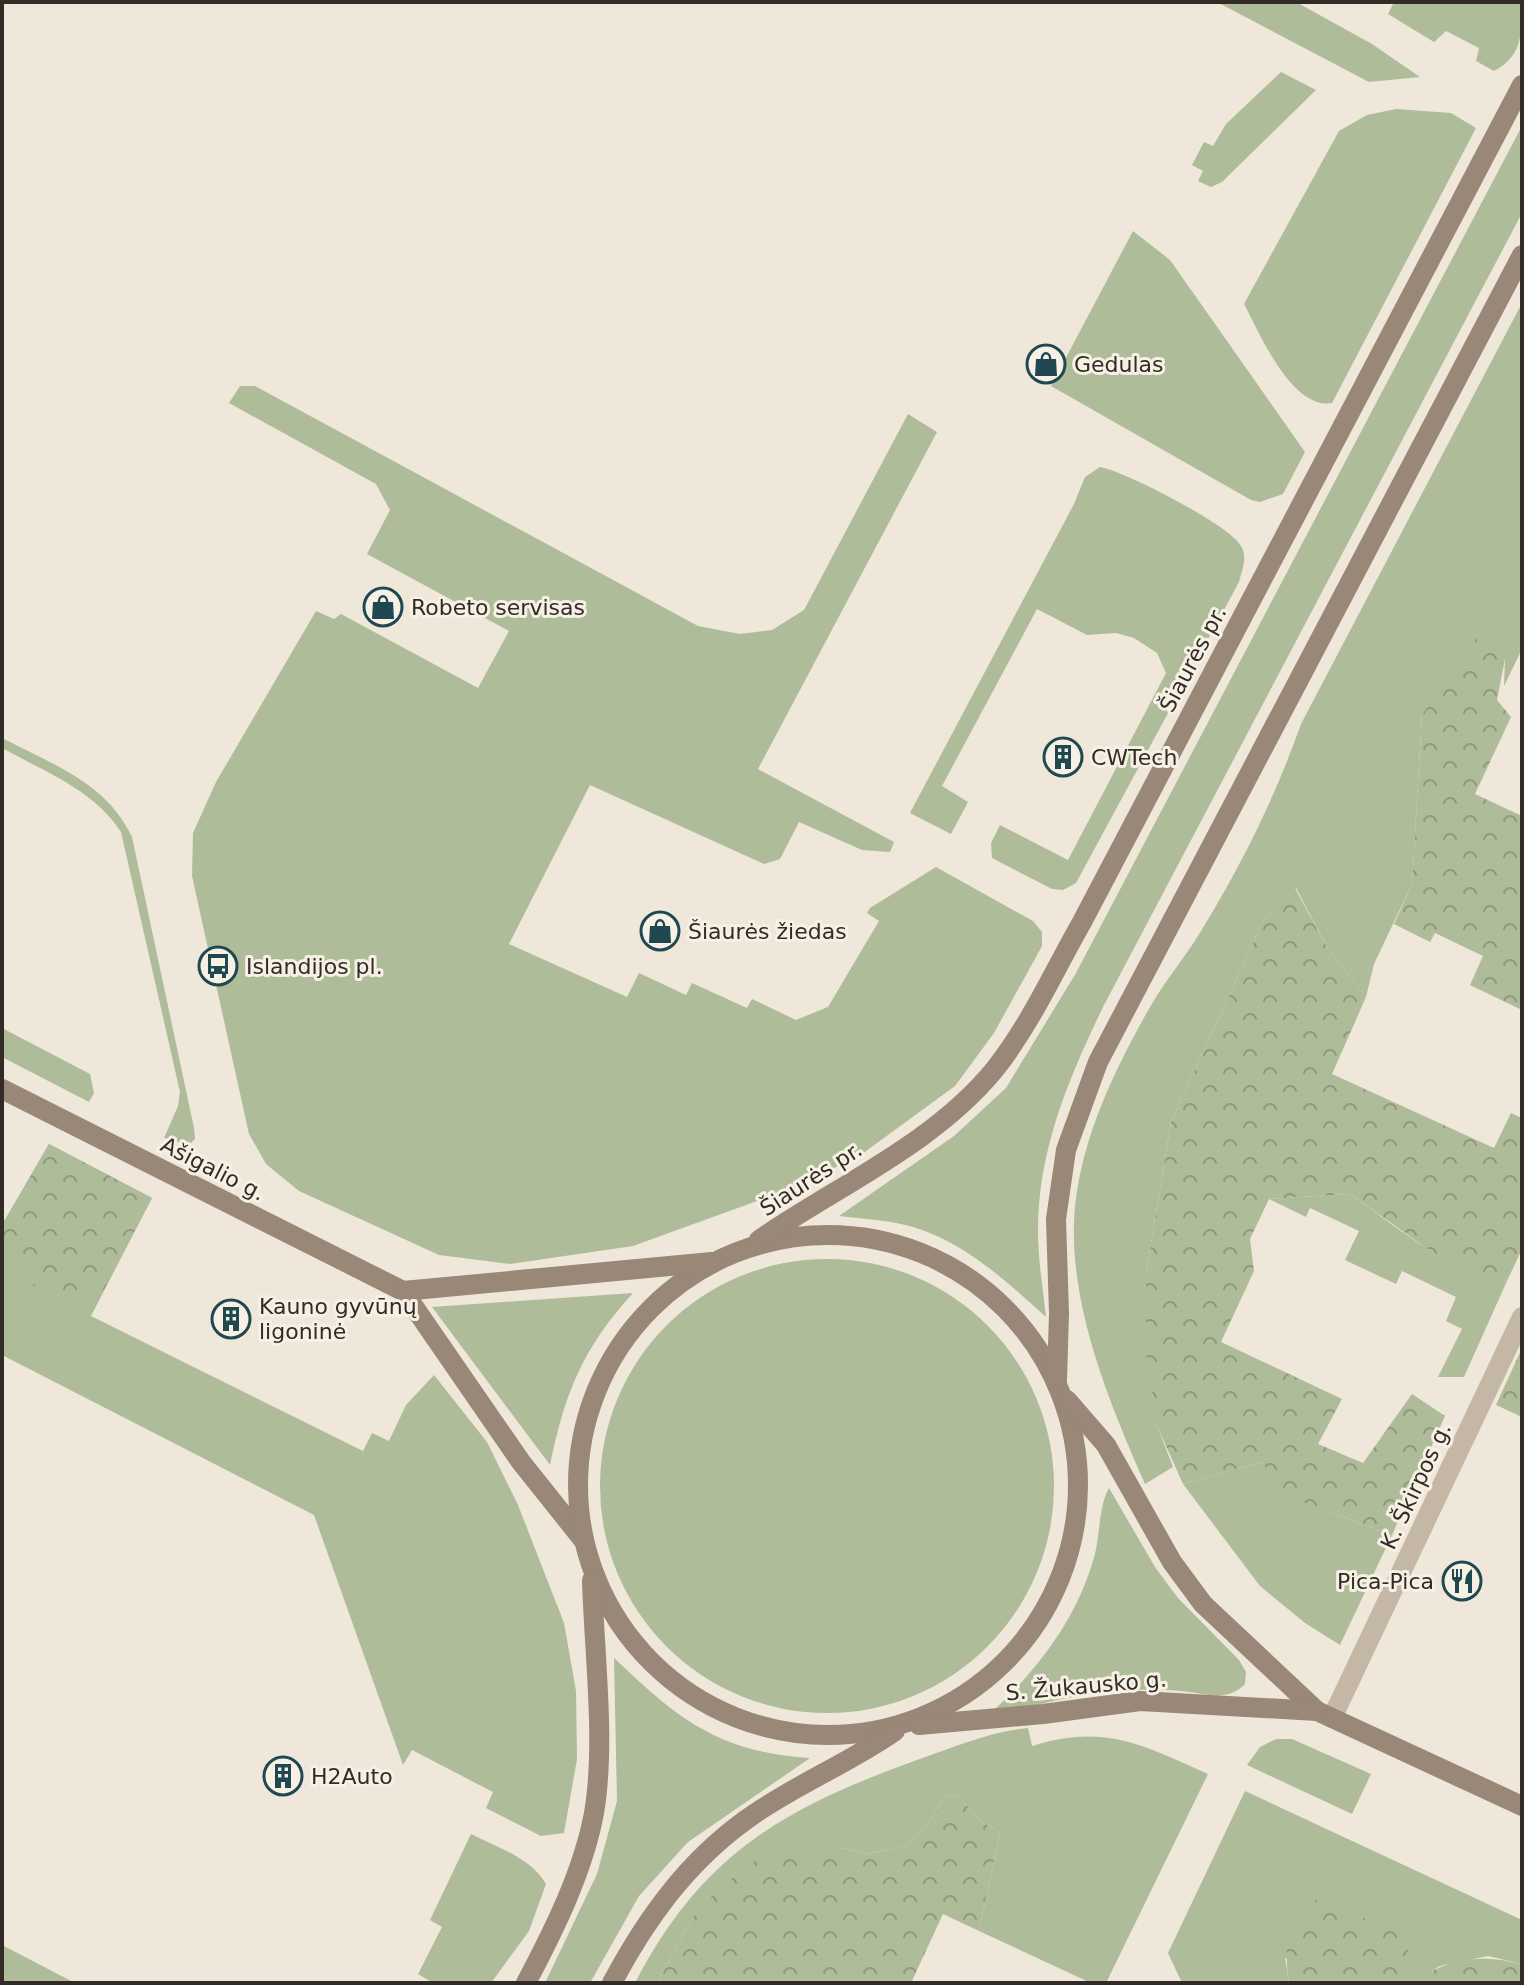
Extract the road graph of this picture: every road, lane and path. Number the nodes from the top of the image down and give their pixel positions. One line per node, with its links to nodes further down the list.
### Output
1 (1522, 85): 4 (main road, Šiaurės pr.)
2 (1522, 255): 8 (main road)
3 (2, 1089): 6 (main road, Ašigalio g.)
4 (753, 1245): 5 (main road); 8 (main road)
5 (716, 1261): 6 (main road); 9 (main road)
6 (403, 1291): 9 (main road, Ašigalio g.)
7 (1522, 1317): 11 (street, K. Škirpos g.)
8 (1060, 1388): 11 (main road, S. Žukausko g.); 12 (main road)
9 (584, 1541): 10 (main road)
10 (591, 1568): 12 (main road, S. Žukausko g.); 14 (main road)
11 (1325, 1715): 12 (main road, S. Žukausko g.); 13 (main road, S. Žukausko g.)
12 (902, 1727): 15 (main road)
13 (1522, 1806)
14 (526, 1983)
15 (612, 1983)

